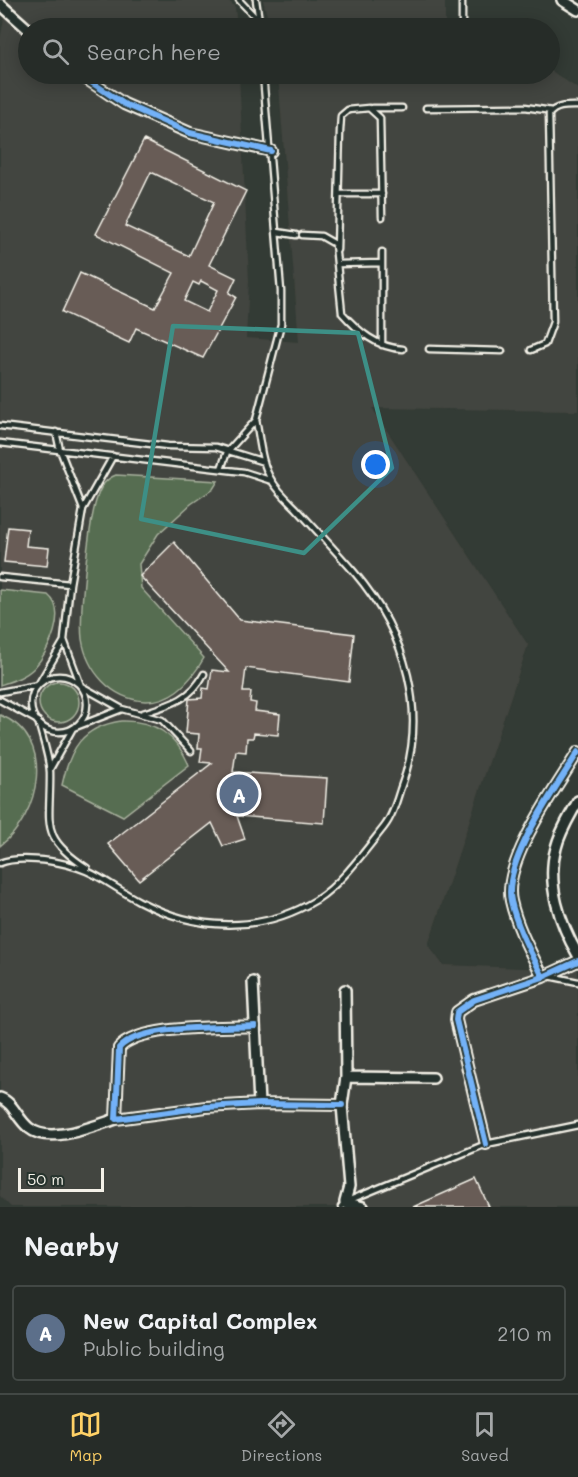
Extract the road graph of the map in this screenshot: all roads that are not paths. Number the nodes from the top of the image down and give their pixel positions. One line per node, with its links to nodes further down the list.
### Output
1 (239, 0): 7 (lane)
2 (256, 0): 8 (lane)
3 (462, 0): 9 (lane)
4 (562, 0): 6 (street)
5 (0, 4): 10 (street)
6 (578, 10)
7 (257, 18)
8 (259, 18)
9 (462, 18)
10 (18, 20)
11 (94, 84): 18 (street)
12 (265, 84): 18 (lane)
13 (578, 106): 17 (lane)
14 (369, 108): 15 (lane); 19 (lane); 20 (lane)
15 (402, 108)
16 (426, 108): 17 (lane)
17 (552, 111): 30 (lane)
18 (271, 151): 22 (lane)
19 (339, 194): 20 (lane); 23 (lane)
20 (382, 194): 21 (lane)
21 (382, 218)
22 (277, 232): 23 (lane); 32 (lane)
23 (337, 250): 26 (lane)
24 (382, 252): 25 (lane)
25 (382, 263): 26 (lane); 27 (lane)
26 (338, 264): 27 (lane)
27 (382, 345): 28 (lane)
28 (403, 349)
29 (429, 349): 31 (lane)
30 (531, 350)
31 (502, 351)
32 (256, 420): 37 (lane); 39 (lane)
33 (0, 426): 34 (lane)
34 (56, 432): 36 (lane); 37 (lane)
35 (0, 443): 36 (lane)
36 (60, 450): 38 (lane); 42 (lane)
37 (227, 452): 39 (lane); 40 (lane)
38 (113, 456): 40 (lane); 42 (lane)
39 (264, 462): 41 (lane)
40 (221, 469): 41 (lane)
41 (272, 482): 60 (lane)
42 (83, 508): 44 (lane)
43 (0, 577): 44 (lane)
44 (70, 584): 45 (lane)
45 (64, 640): 47 (lane); 48 (lane)
46 (204, 674): 52 (lane)
47 (38, 685): 48 (lane); 49 (lane); 53 (lane)
48 (81, 686): 51 (lane); 54 (lane)
49 (0, 692)
50 (0, 700): 53 (lane)
51 (122, 709): 52 (lane); 54 (lane)
52 (143, 713): 55 (lane)
53 (38, 722): 54 (lane); 57 (lane)
54 (74, 728): 57 (lane)
55 (191, 751)
56 (578, 752): 63 (street)
57 (50, 769): 60 (lane)
58 (578, 801): 61 (street)
59 (0, 863): 60 (lane)
60 (92, 871)
61 (578, 955)
62 (578, 962): 63 (street)
63 (545, 976): 65 (lane); 75 (street)
64 (253, 982): 67 (street)
65 (578, 982)
66 (345, 990): 68 (street)
67 (255, 1026): 71 (street); 73 (street)
68 (346, 1077): 69 (street); 72 (street)
69 (433, 1078)
70 (0, 1098): 73 (street)
71 (259, 1104): 72 (street); 73 (street)
72 (342, 1105): 76 (street)
73 (116, 1119)
74 (578, 1125): 75 (lane)
75 (486, 1144): 76 (lane)
76 (345, 1205): 77 (street)
77 (363, 1207)

